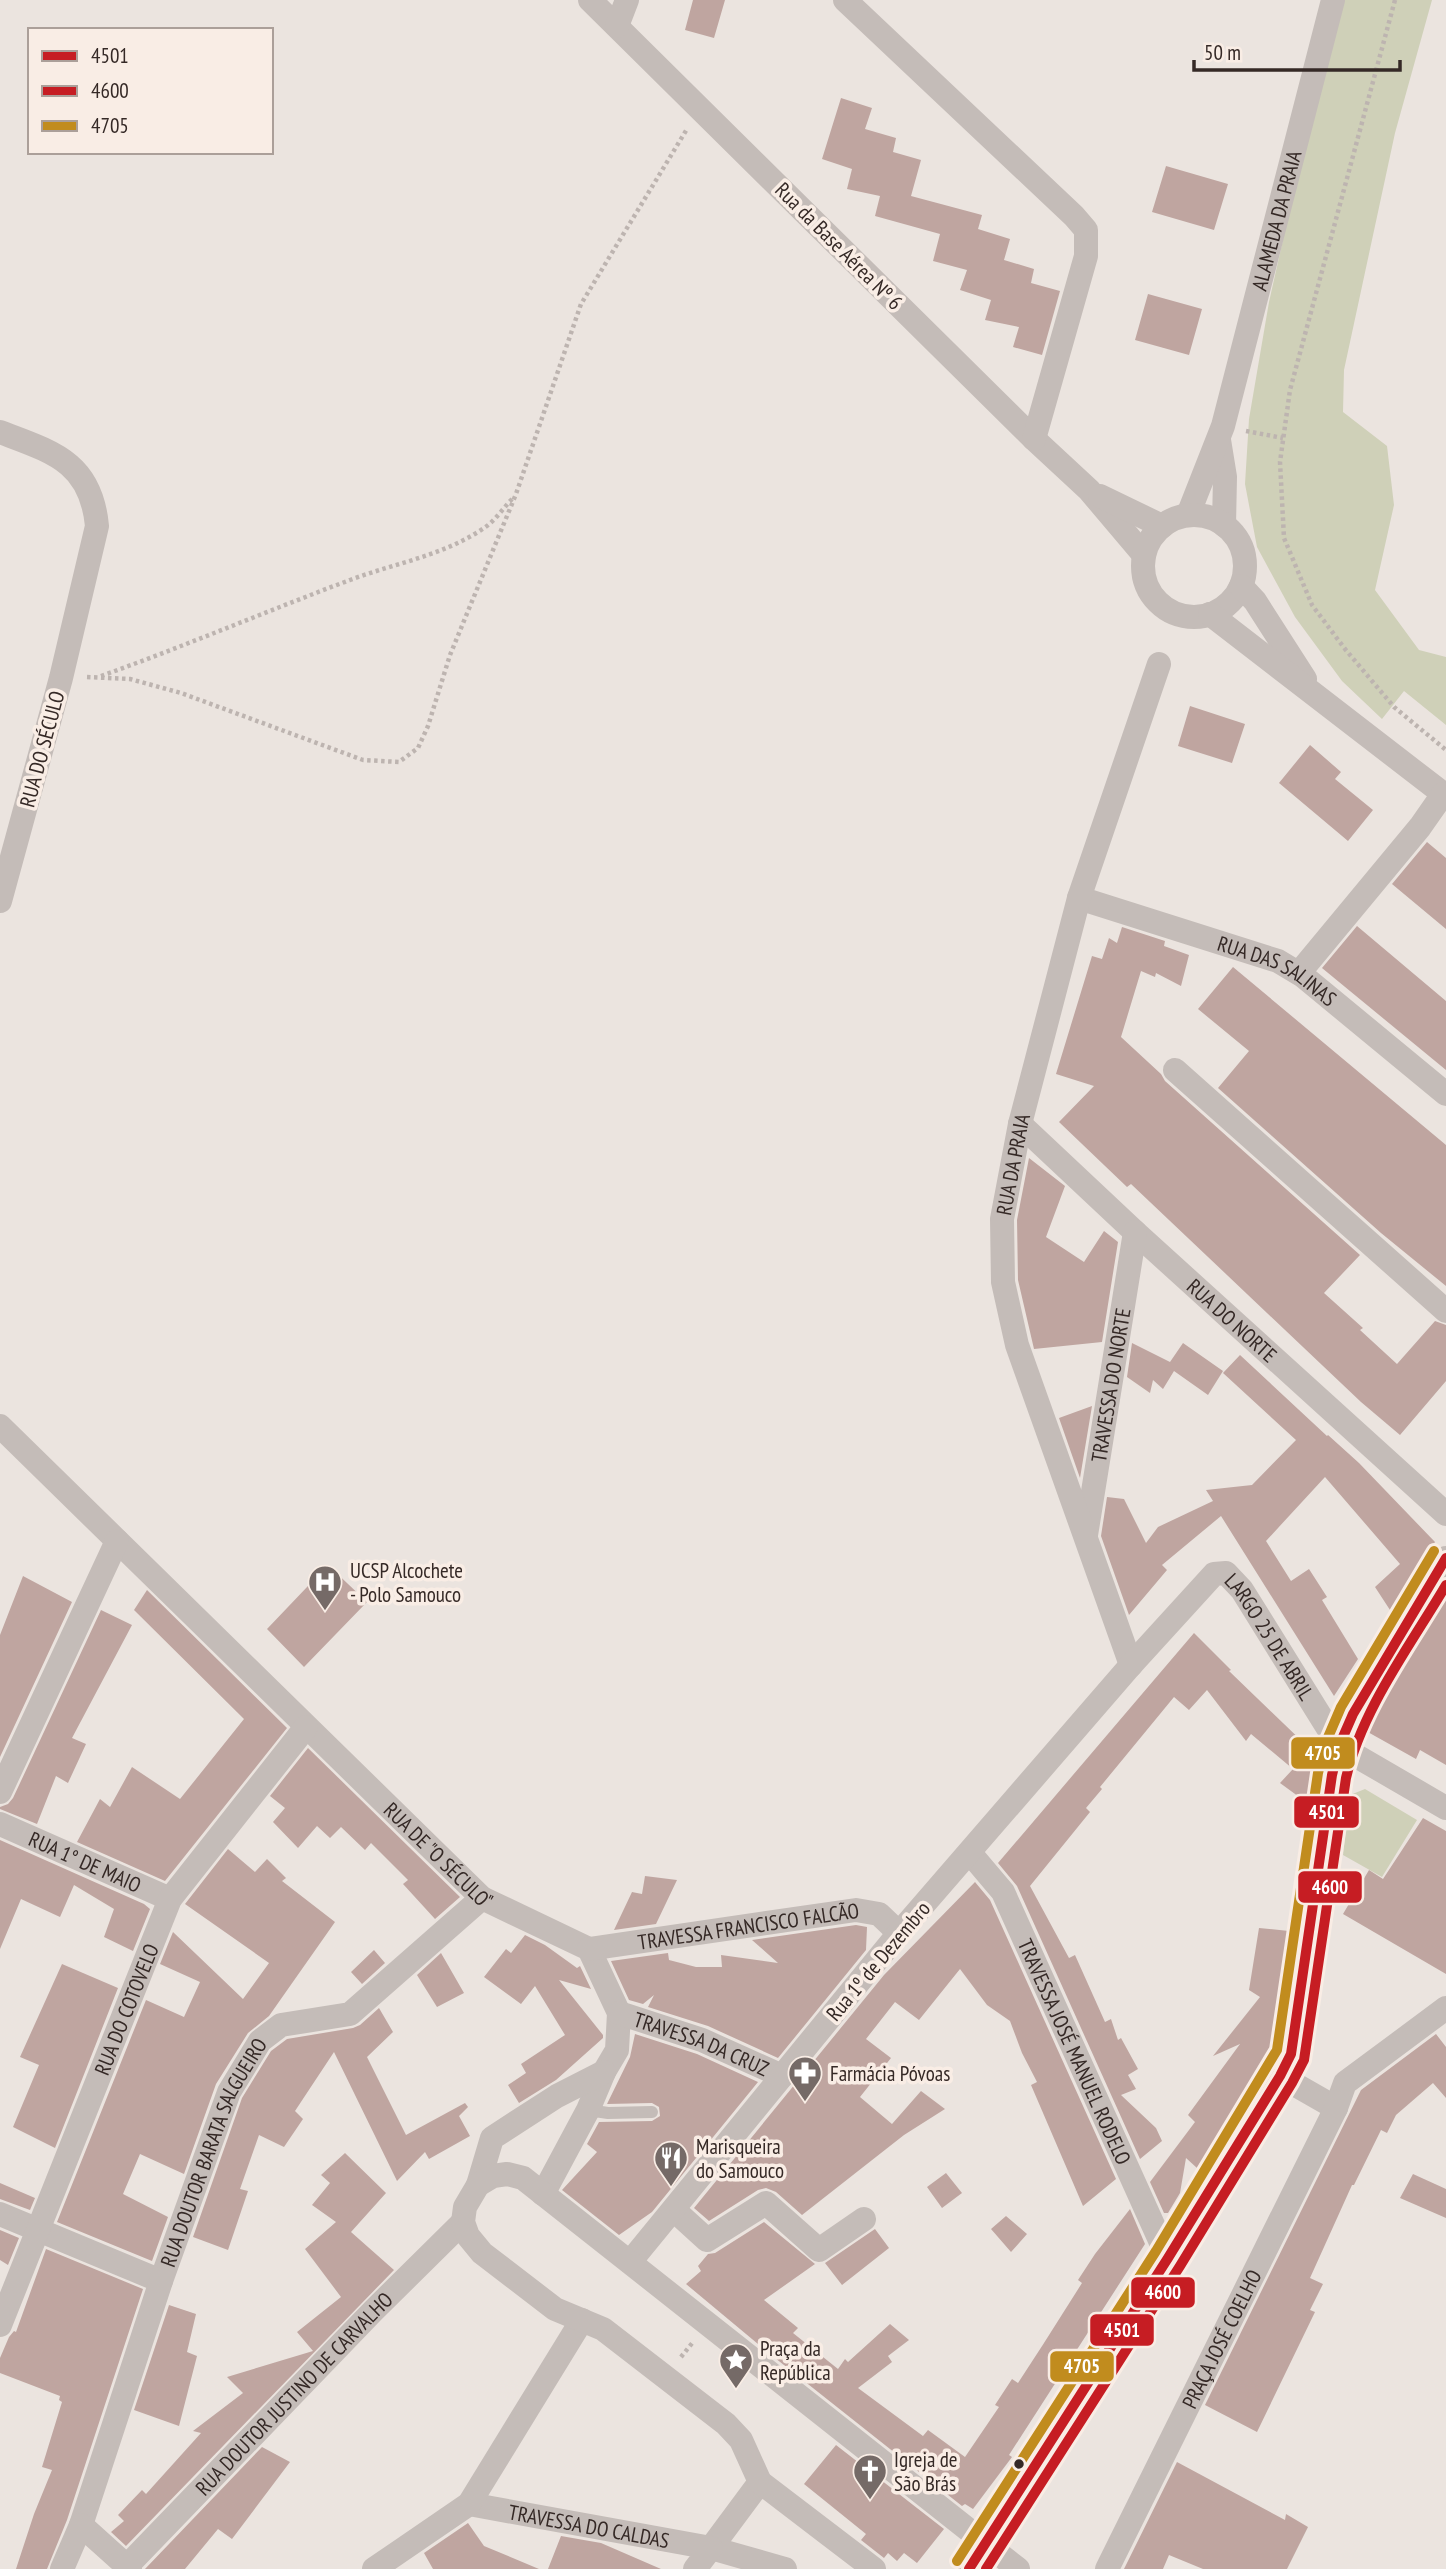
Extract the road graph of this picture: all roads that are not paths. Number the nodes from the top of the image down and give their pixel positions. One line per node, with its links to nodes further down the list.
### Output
1 (590, 0): 5 (street, Rua da Base Aérea Nº 6)
2 (627, 0): 5 (street)
3 (845, 0): 8 (street)
4 (1333, 0): 7 (street, ALAMEDA DA PRAIA)
5 (617, 26): 8 (street, Rua da Base Aérea Nº 6)
6 (0, 432): 20 (street, RUA DO SÉCULO)
7 (1221, 433): 10 (street); 11 (street)
8 (1034, 439): 9 (street, Rua da Base Aérea Nº 6)
9 (1089, 490): 12 (street); 13 (street)
10 (1188, 515): 11 (street); 12 (street)
11 (1224, 525): 14 (street)
12 (1162, 526): 13 (street)
13 (1144, 555): 15 (street)
14 (1241, 586): 15 (street); 17 (street)
15 (1210, 614): 17 (street)
16 (1159, 664): 19 (street, RUA DA PRAIA)
17 (1314, 694): 18 (street)
18 (1445, 795): 21 (street)
19 (1079, 898): 21 (street, RUA DAS SALINAS); 24 (street, RUA DA PRAIA)
20 (0, 901)
21 (1299, 973): 23 (street, RUA DAS SALINAS)
22 (1175, 1070): 26 (street)
23 (1446, 1094)
24 (1020, 1124): 25 (street, RUA DO NORTE); 29 (street, RUA DA PRAIA)
25 (1135, 1232): 28 (street, RUA DO NORTE); 29 (street, TRAVESSA DO NORTE)
26 (1446, 1311)
27 (0, 1426): 30 (street)
28 (1446, 1514)
29 (1086, 1536): 32 (street, RUA DA PRAIA)
30 (117, 1541): 33 (street, RUA DE "O SÉCULO"); 35 (street)
31 (1446, 1558): 34 (street)
32 (1131, 1665): 34 (street, LARGO 25 DE ABRIL); 38 (street, Rua 1º de Dezembro)
33 (306, 1727): 39 (street, RUA DE "O SÉCULO"); 40 (street, RUA DO COTOVELO)
34 (1339, 1746): 36 (street); 47 (street)
35 (0, 1791)
36 (1446, 1808)
37 (0, 1824): 40 (street, RUA 1° DE MAIO)
38 (970, 1853): 41 (street, Rua 1º de Dezembro); 58 (street, TRAVESSA JOSÉ MANUEL RODELO)
39 (482, 1898): 42 (street, RUA DE "O SÉCULO"); 60 (street, RUA DOUTOR BARATA SALGUEIRO)
40 (170, 1899): 57 (street, RUA DO COTOVELO)
41 (899, 1933): 42 (street, TRAVESSA FRANCISCO FALCÃO); 46 (street, Rua 1º de Dezembro)
42 (589, 1949): 44 (street)
43 (1446, 2008): 48 (street, PRAÇA JOSÉ COELHO)
44 (619, 2013): 45 (street); 46 (street, TRAVESSA DA CRUZ)
45 (604, 2072): 49 (street); 51 (street)
46 (782, 2076): 53 (street, Rua 1º de Dezembro)
47 (1280, 2076): 48 (street); 58 (street)
48 (1336, 2108): 76 (street, PRAÇA JOSÉ COELHO)
49 (588, 2110): 50 (lane); 52 (street)
50 (652, 2112)
51 (478, 2185): 52 (street); 56 (street)
52 (543, 2194): 59 (street)
53 (674, 2210): 55 (street); 59 (street, Rua 1º de Dezembro)
54 (0, 2214): 57 (street)
55 (864, 2219)
56 (463, 2222): 61 (street); 68 (street, RUA DOUTOR JUSTINO DE CARVALHO)
57 (38, 2231): 60 (street); 62 (street, RUA DO COTOVELO)
58 (1168, 2259): 66 (street)
59 (630, 2262): 66 (street)
60 (161, 2281): 65 (street, RUA DOUTOR BARATA SALGUEIRO)
61 (582, 2320): 63 (street); 64 (street)
62 (0, 2325)
63 (760, 2482): 67 (street); 73 (street)
64 (469, 2504): 67 (street, TRAVESSA DO CALDAS); 70 (street)
65 (81, 2525): 68 (street); 69 (street, RUA DOUTOR BARATA SALGUEIRO)
66 (986, 2543): 74 (street); 75 (street)
67 (710, 2548): 71 (street); 72 (street, TRAVESSA DO CALDAS)
68 (129, 2568)
69 (62, 2569)
70 (374, 2569)
71 (695, 2569)
72 (785, 2569)
73 (874, 2569)
74 (969, 2569)
75 (1018, 2569)
76 (1107, 2569)

